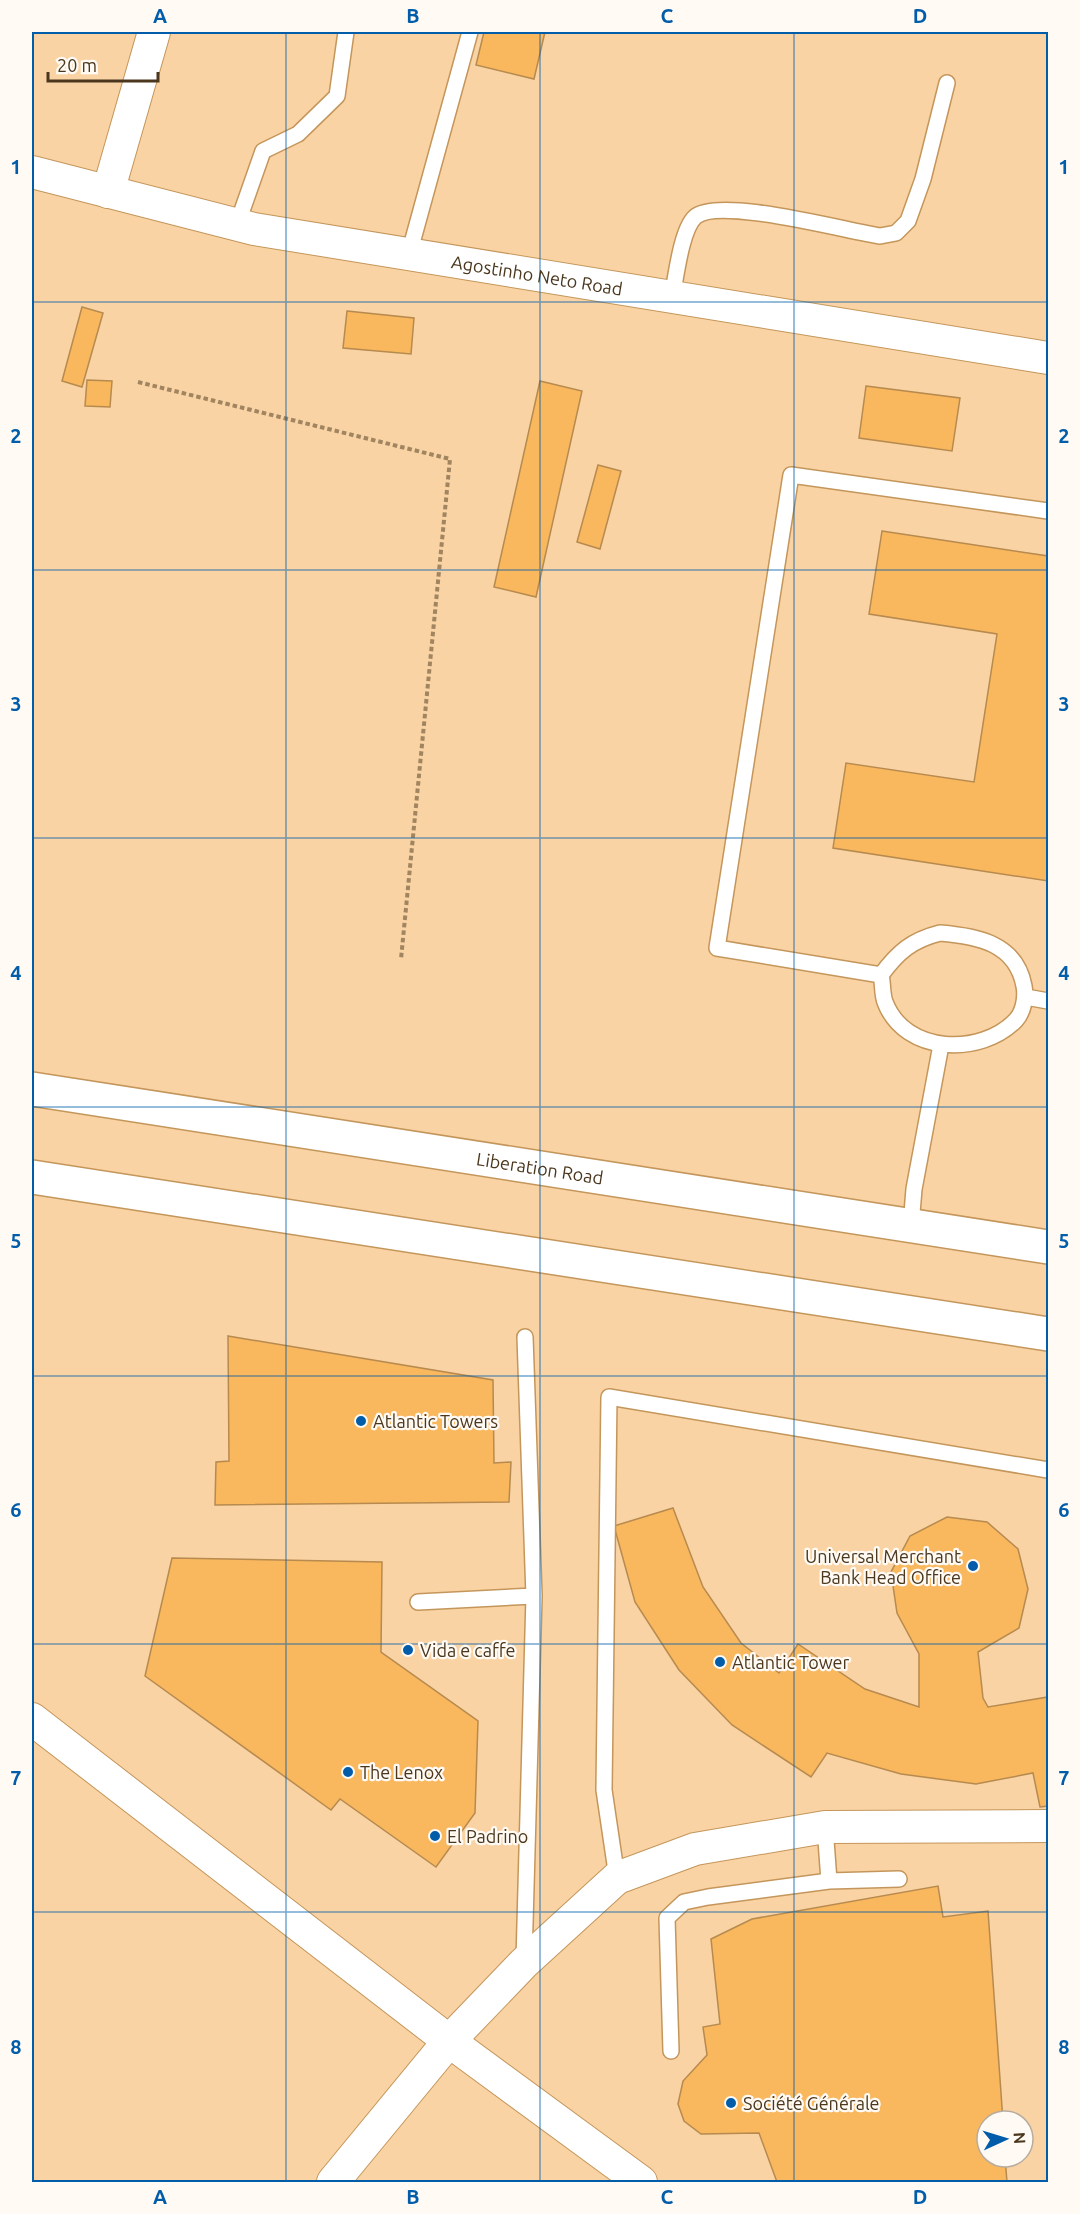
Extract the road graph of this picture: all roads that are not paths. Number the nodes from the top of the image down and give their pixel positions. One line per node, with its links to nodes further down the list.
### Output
1 (154, 32): 6 (street)
2 (346, 32): 7 (lane)
3 (470, 32): 8 (lane)
4 (947, 83): 9 (lane)
5 (32, 172): 6 (street, Agostinho Neto Road)
6 (108, 192): 7 (street, Agostinho Neto Road)
7 (237, 225): 8 (street, Agostinho Neto Road)
8 (409, 254): 9 (street, Agostinho Neto Road)
9 (672, 297): 10 (street, Agostinho Neto Road)
10 (1048, 358)
11 (1048, 512): 12 (lane)
12 (881, 975): 13 (lane); 15 (lane)
13 (1026, 997): 14 (lane); 15 (lane)
14 (1048, 1001)
15 (941, 1045): 18 (lane)
16 (32, 1089): 18 (highway, Liberation Road)
17 (32, 1177): 20 (highway)
18 (911, 1226): 19 (highway, Liberation Road)
19 (1048, 1247)
20 (1048, 1334)
21 (525, 1337): 23 (lane)
22 (1048, 1470): 28 (lane)
23 (534, 1596): 24 (lane); 31 (lane)
24 (418, 1602)
25 (32, 1719): 32 (street)
26 (1048, 1826): 27 (street)
27 (825, 1827): 28 (street); 30 (lane)
28 (617, 1878): 31 (street)
29 (899, 1879): 30 (lane)
30 (829, 1881): 33 (lane)
31 (524, 1963): 32 (street)
32 (449, 2041): 34 (street); 35 (street)
33 (671, 2051)
34 (333, 2182)
35 (641, 2182)

